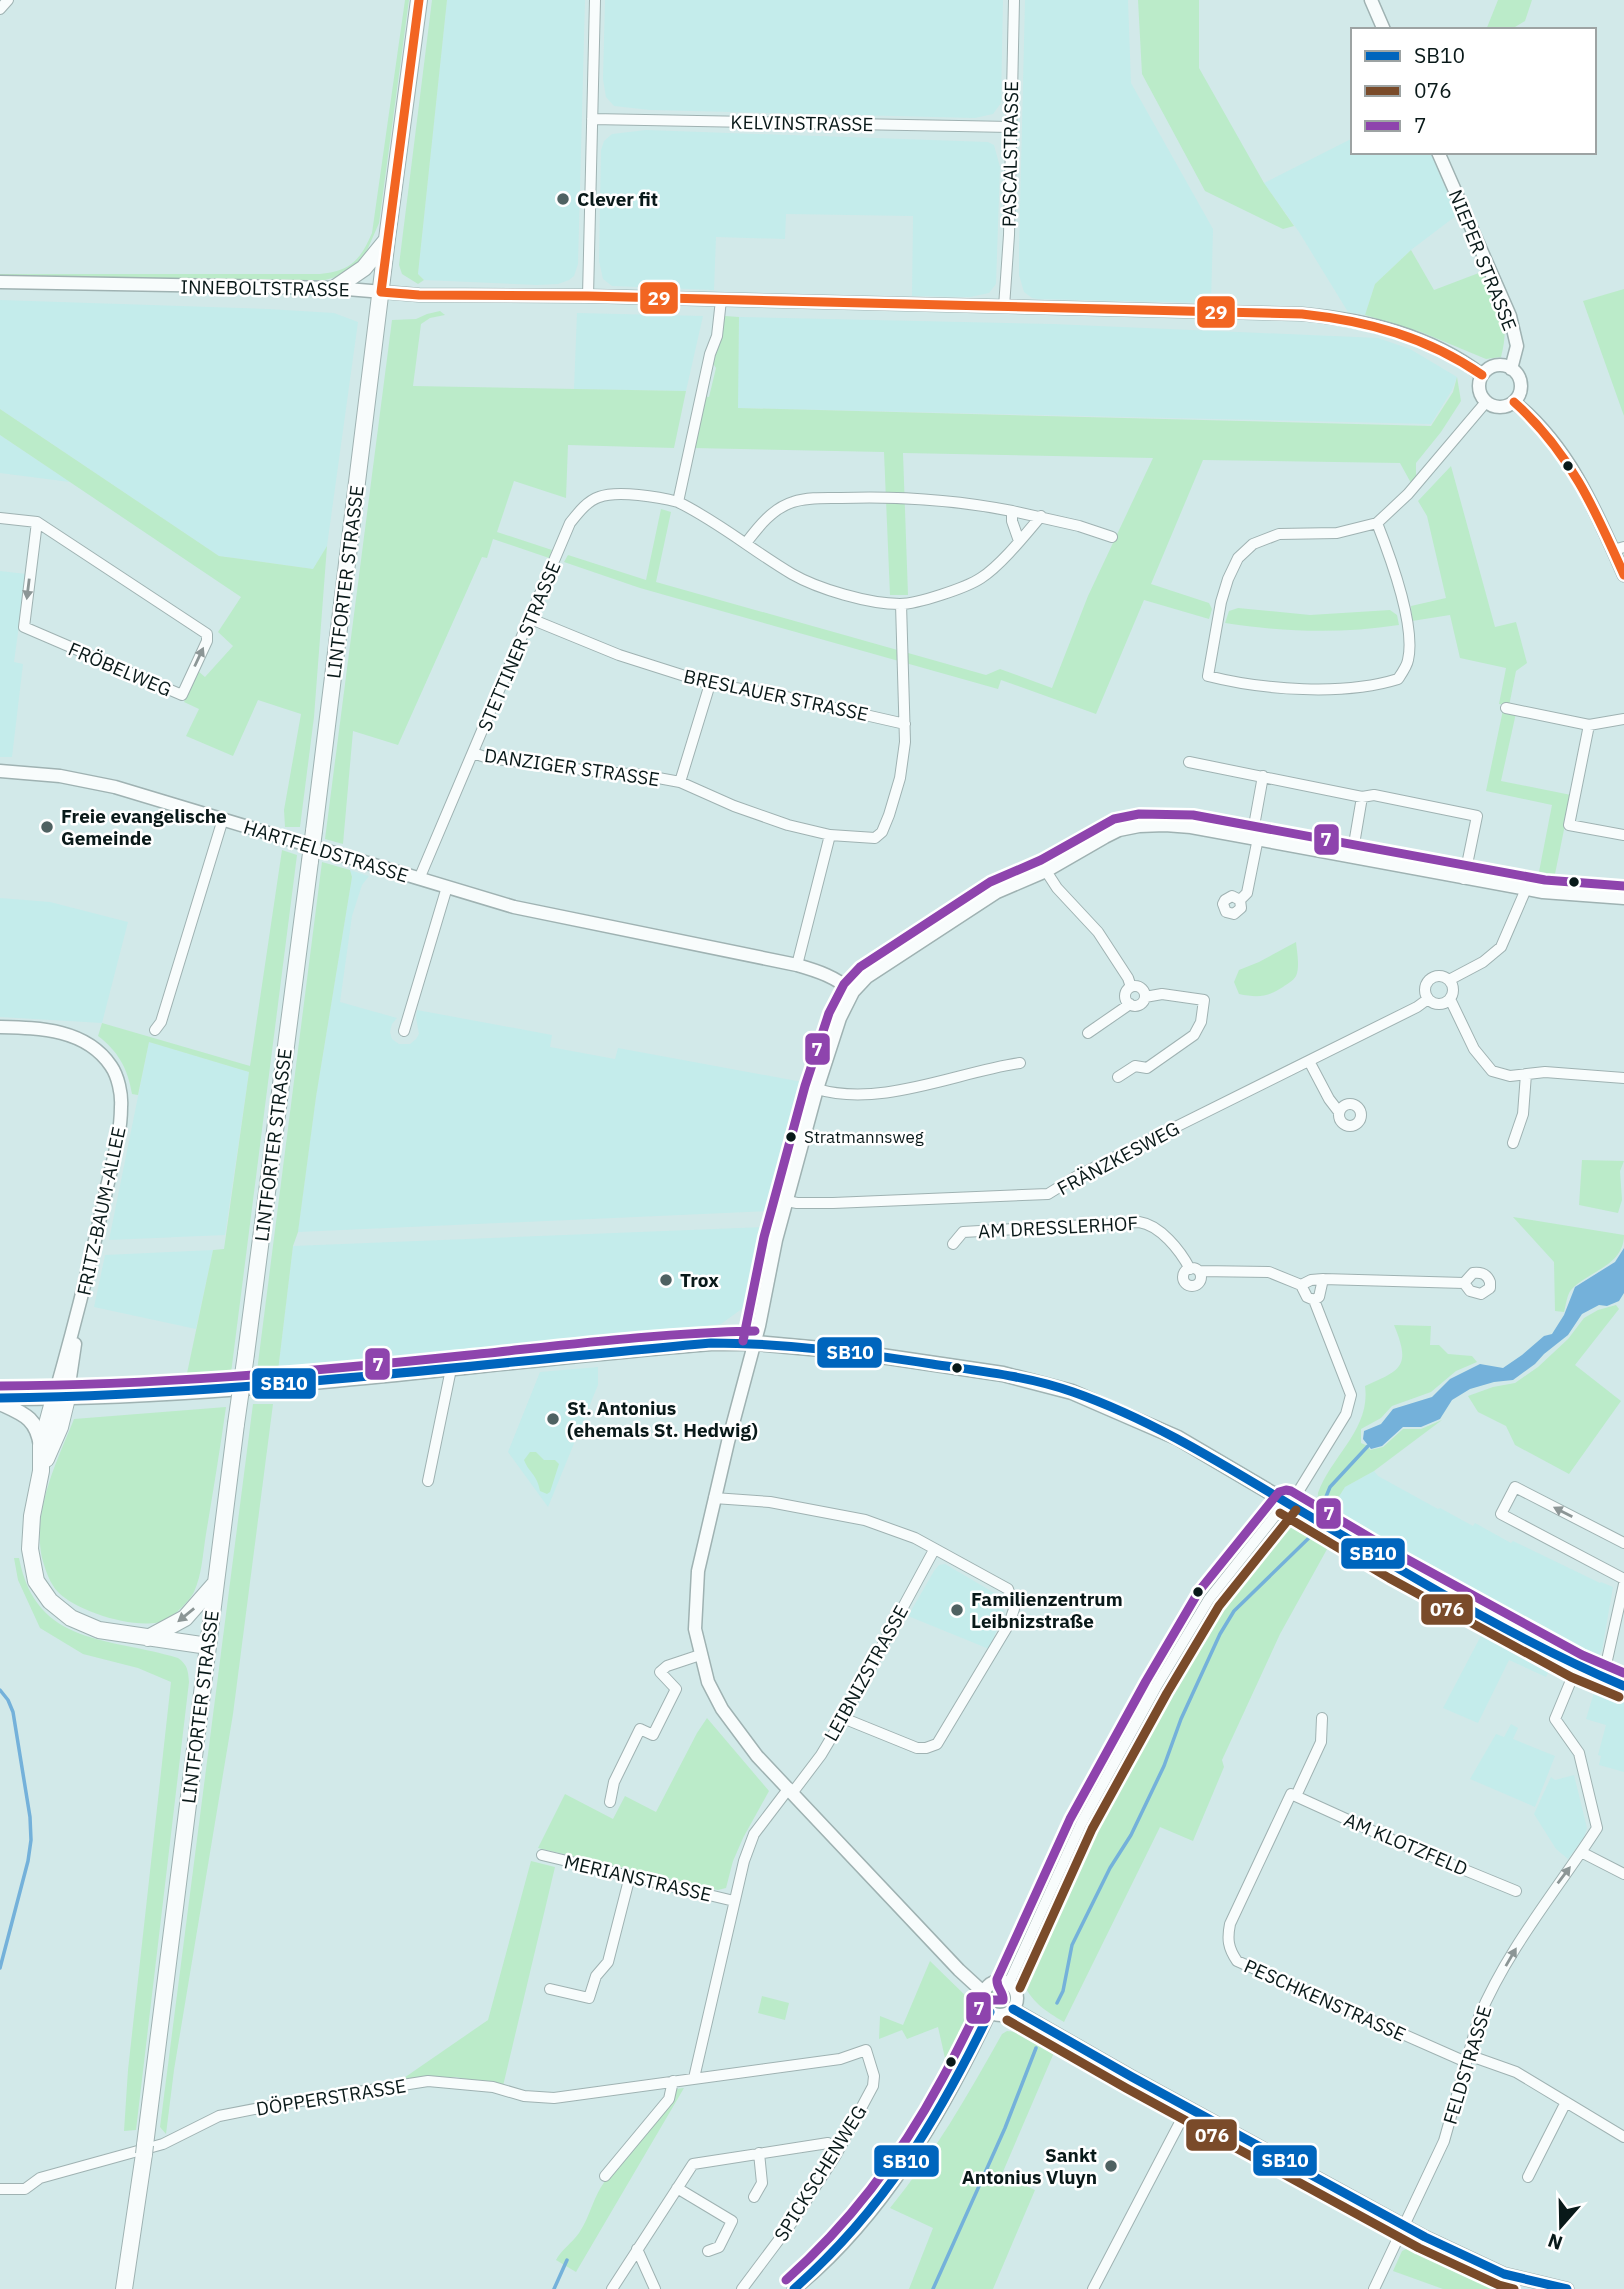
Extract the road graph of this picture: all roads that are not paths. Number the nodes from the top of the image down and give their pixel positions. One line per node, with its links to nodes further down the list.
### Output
1 (419, 0): 9 (main road, LINTFORTER STRASSE)
2 (595, 0): 6 (street)
3 (1014, 0): 7 (street, PASCALSTRASSE)
4 (1371, 0): 5 (street)
5 (1383, 28)
6 (592, 119): 7 (street, KELVINSTRASSE); 13 (street)
7 (1012, 127): 15 (street, PASCALSTRASSE)
8 (1439, 154): 16 (street, NIEPER STRASSE)
9 (387, 239): 11 (main road); 12 (main road, LINTFORTER STRASSE)
10 (0, 282): 11 (street, INNEBOLTSTRASSE)
11 (335, 288): 12 (street, INNEBOLTSTRASSE)
12 (381, 292): 13 (street, INNEBOLTSTRASSE); 94 (main road, LINTFORTER STRASSE, bridge)
13 (588, 296): 14 (street, INNEBOLTSTRASSE)
14 (722, 300): 15 (street, INNEBOLTSTRASSE); 20 (street)
15 (1004, 307): 17 (street, INNEBOLTSTRASSE)
16 (1511, 369): 17 (street); 19 (street)
17 (1482, 375): 18 (street)
18 (1486, 402): 19 (street); 25 (street)
19 (1514, 402): 29 (street)
20 (678, 502): 28 (street); 32 (street, STETTINER STRASSE)
21 (1012, 511): 22 (street); 27 (street); 28 (street)
22 (1041, 516): 26 (street); 27 (street)
23 (0, 518): 24 (street, FRÖBELWEG)
24 (37, 522): 24 (street, FRÖBELWEG, one-way to 24)
25 (1377, 523): 25 (street)
26 (1112, 537)
27 (1019, 541): 31 (street)
28 (746, 543): 31 (street)
29 (1619, 548): 30 (street)
30 (1624, 575)
31 (901, 604): 36 (street, DANZIGER STRASSE)
32 (531, 619): 33 (street, BRESLAUER STRASSE); 38 (street, STETTINER STRASSE)
33 (710, 684): 36 (street, BRESLAUER STRASSE); 42 (street)
34 (1506, 708): 37 (street)
35 (1624, 719): 37 (street)
36 (905, 724): 45 (street, DANZIGER STRASSE)
37 (1589, 725): 46 (street)
38 (473, 753): 42 (street, DANZIGER STRASSE); 51 (street, STETTINER STRASSE)
39 (1189, 762): 41 (street)
40 (0, 771): 44 (street, HARTFELDSTRASSE)
41 (1263, 776): 43 (street); 47 (street)
42 (680, 782): 45 (street, DANZIGER STRASSE)
43 (1362, 797): 48 (street); 50 (street)
44 (223, 819): 51 (street, HARTFELDSTRASSE); 65 (street)
45 (830, 835): 56 (street)
46 (1624, 835)
47 (1255, 838): 48 (street); 49 (street); 55 (street)
48 (1352, 856): 50 (street)
49 (1046, 871): 58 (street); 59 (street)
50 (1464, 878): 53 (street)
51 (419, 879): 52 (street, HARTFELDSTRASSE)
52 (447, 887): 56 (street, HARTFELDSTRASSE); 66 (street)
53 (1526, 889): 54 (street); 57 (street, FRÄNZKESWEG)
54 (1624, 898)
55 (1240, 900)
56 (797, 965): 59 (street, HARTFELDSTRASSE)
57 (1449, 979): 61 (street, FRÄNZKESWEG); 62 (street)
58 (1131, 987): 60 (street); 63 (street)
59 (853, 992): 73 (street)
60 (1145, 997): 63 (street); 71 (street)
61 (1428, 999): 62 (street); 68 (street, FRÄNZKESWEG)
62 (1450, 999): 70 (street)
63 (1130, 1004): 67 (street)
64 (0, 1027): 84 (street, FRITZ-BAUM-ALLEE)
65 (155, 1030)
66 (404, 1031)
67 (1088, 1033)
68 (1308, 1061): 74 (street); 76 (street, FRÄNZKESWEG)
69 (1020, 1063): 73 (street)
70 (1526, 1074): 72 (street); 75 (street)
71 (1118, 1077)
72 (1624, 1078)
73 (817, 1089): 76 (street)
74 (1339, 1112)
75 (1513, 1143)
76 (787, 1201): 82 (street)
77 (953, 1244): 80 (street, AM DRESSLERHOF)
78 (1323, 1279): 79 (street); 80 (street); 81 (street)
79 (1464, 1283)
80 (1301, 1285): 81 (street)
81 (1314, 1300): 90 (street)
82 (755, 1343): 83 (main road); 89 (street); 90 (main road)
83 (451, 1370): 84 (main road); 88 (street)
84 (60, 1398): 85 (main road); 86 (main road); 87 (main road)
85 (0, 1401): 86 (main road)
86 (41, 1446): 87 (main road)
87 (41, 1471): 95 (main road)
88 (428, 1481)
89 (714, 1498): 92 (street); 97 (street)
90 (1288, 1504): 98 (main road); 112 (street)
91 (1624, 1543): 93 (street, one-way to 93)
92 (934, 1550): 101 (street, LEIBNIZSTRASSE); 101 (street)
93 (1624, 1581): 99 (street)
94 (215, 1583): 95 (main road, one-way to 95); 96 (main road, LINTFORTER STRASSE)
95 (148, 1638): 96 (main road)
96 (208, 1646): 134 (main road, LINTFORTER STRASSE)
97 (700, 1655): 103 (street); 105 (street)
98 (1577, 1666): 99 (main road); 106 (street, FELDSTRASSE)
99 (1603, 1678): 100 (main road)
100 (1624, 1686)
101 (843, 1718): 103 (street, LEIBNIZSTRASSE)
102 (1322, 1718): 104 (street)
103 (791, 1790): 111 (street); 114 (street)
104 (1294, 1795): 110 (street, AM KLOTZFELD); 118 (street, PESCHKENSTRASSE)
105 (610, 1802)
106 (1581, 1853): 108 (street); 118 (street, FELDSTRASSE, one-way to 106)
107 (542, 1855): 109 (street, MERIANSTRASSE)
108 (1623, 1871)
109 (630, 1876): 111 (street, MERIANSTRASSE); 113 (street)
110 (1516, 1891)
111 (734, 1900): 119 (street)
112 (1009, 1983): 114 (street); 115 (street)
113 (550, 1989)
114 (983, 1992): 116 (street)
115 (1013, 2009): 116 (street); 122 (street)
116 (990, 2012): 138 (street)
117 (866, 2050): 119 (street, DÖPPERSTRASSE); 137 (street, SPICKSCHENWEG)
118 (1467, 2058): 121 (street); 131 (street, FELDSTRASSE)
119 (694, 2078): 120 (street, DÖPPERSTRASSE)
120 (673, 2081): 126 (street); 129 (street, DÖPPERSTRASSE)
121 (1566, 2102): 123 (street); 127 (street)
122 (1188, 2107): 131 (street); 139 (street)
123 (1624, 2137)
124 (828, 2143): 125 (street)
125 (759, 2153): 128 (street); 130 (street)
126 (605, 2176)
127 (1528, 2177)
128 (677, 2188): 132 (street); 133 (street)
129 (0, 2189)
130 (754, 2197)
131 (1404, 2226): 140 (street, FELDSTRASSE); 141 (street)
132 (637, 2249): 135 (street); 136 (street)
133 (708, 2251)
134 (124, 2289)
135 (612, 2289)
136 (655, 2289)
137 (742, 2289)
138 (794, 2289)
139 (1093, 2289)
140 (1374, 2289)
141 (1567, 2289)

